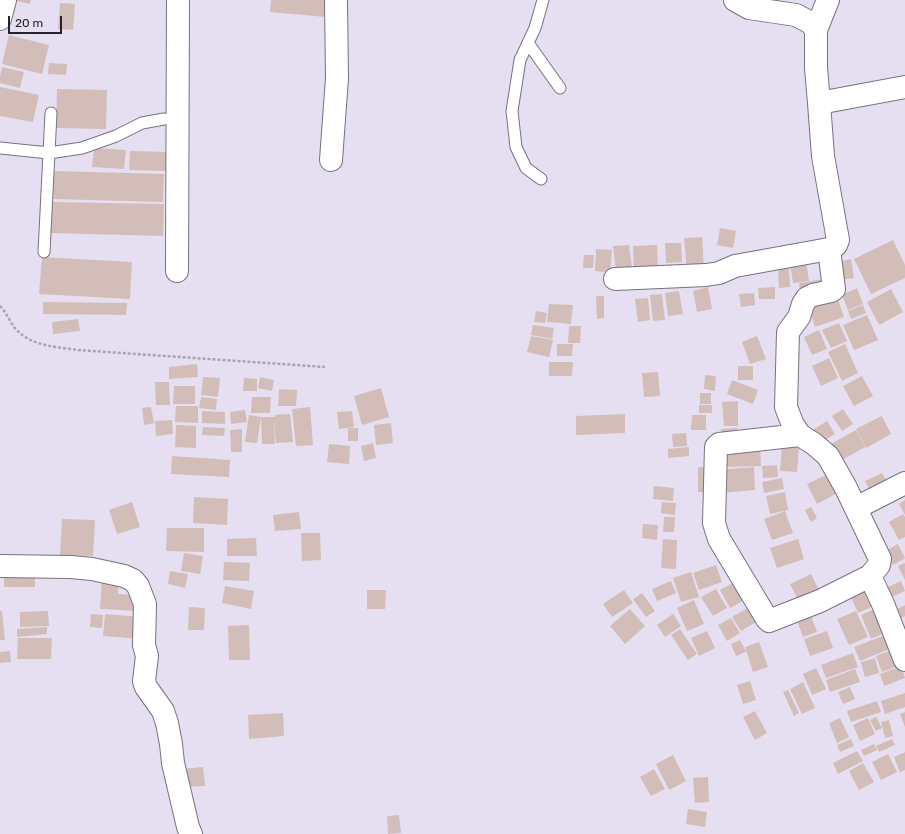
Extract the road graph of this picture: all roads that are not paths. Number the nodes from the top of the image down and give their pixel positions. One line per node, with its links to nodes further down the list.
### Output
1 (6, 0): 7 (street)
2 (178, 0): 21 (street)
3 (336, 0): 17 (street)
4 (543, 0): 9 (lane)
5 (736, 0): 8 (street)
6 (828, 0): 8 (street)
7 (0, 19)
8 (816, 30): 12 (street)
9 (528, 43): 11 (lane); 18 (lane)
10 (905, 87): 12 (street)
11 (560, 88)
12 (819, 103): 19 (street)
13 (51, 113): 16 (lane)
14 (164, 119): 16 (lane)
15 (0, 148): 16 (lane)
16 (49, 153): 20 (lane)
17 (331, 160)
18 (541, 179)
19 (829, 249): 22 (street); 23 (street)
20 (44, 252)
21 (177, 271)
22 (615, 279)
23 (800, 435): 25 (street); 27 (street)
24 (905, 484): 25 (street)
25 (856, 508): 27 (street)
26 (0, 566): 29 (street)
27 (870, 576): 28 (street)
28 (905, 660)
29 (191, 834)

